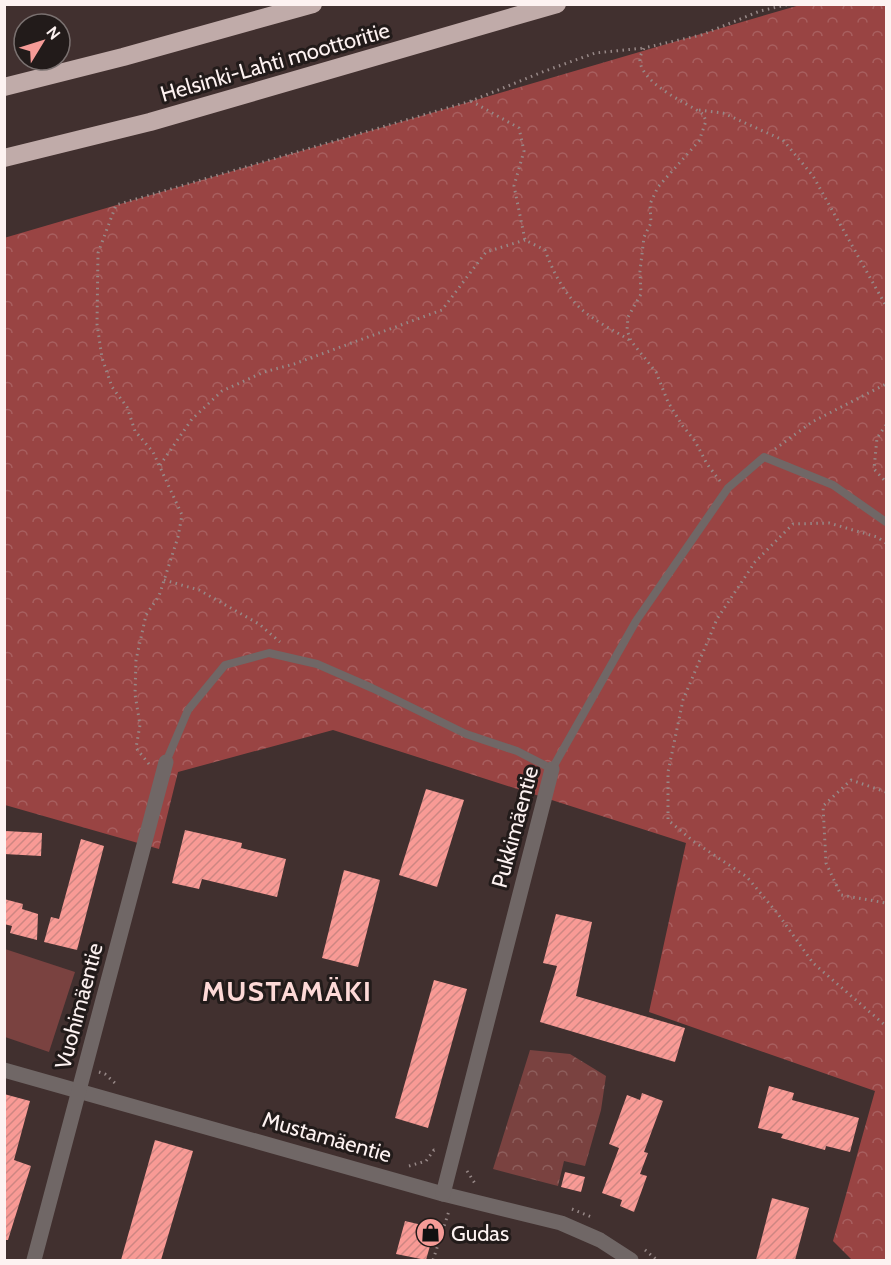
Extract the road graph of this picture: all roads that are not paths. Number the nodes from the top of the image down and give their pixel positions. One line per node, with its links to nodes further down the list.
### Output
1 (313, 4): 3 (highway, Helsinki-Lahti moottoritie)
2 (557, 4): 4 (highway, Helsinki-Lahti moottoritie)
3 (4, 87)
4 (4, 158)
5 (886, 522): 7 (lane, Pukkimäentie)
6 (165, 768): 7 (lane); 9 (street, Vuohimäentie)
7 (552, 769): 10 (street, Pukkimäentie)
8 (4, 1070): 9 (street, Mustamäentie)
9 (81, 1091): 10 (street, Mustamäentie); 11 (street, Vuohimäentie)
10 (447, 1201): 12 (street, Mustamäentie)
11 (34, 1260)
12 (631, 1260)

